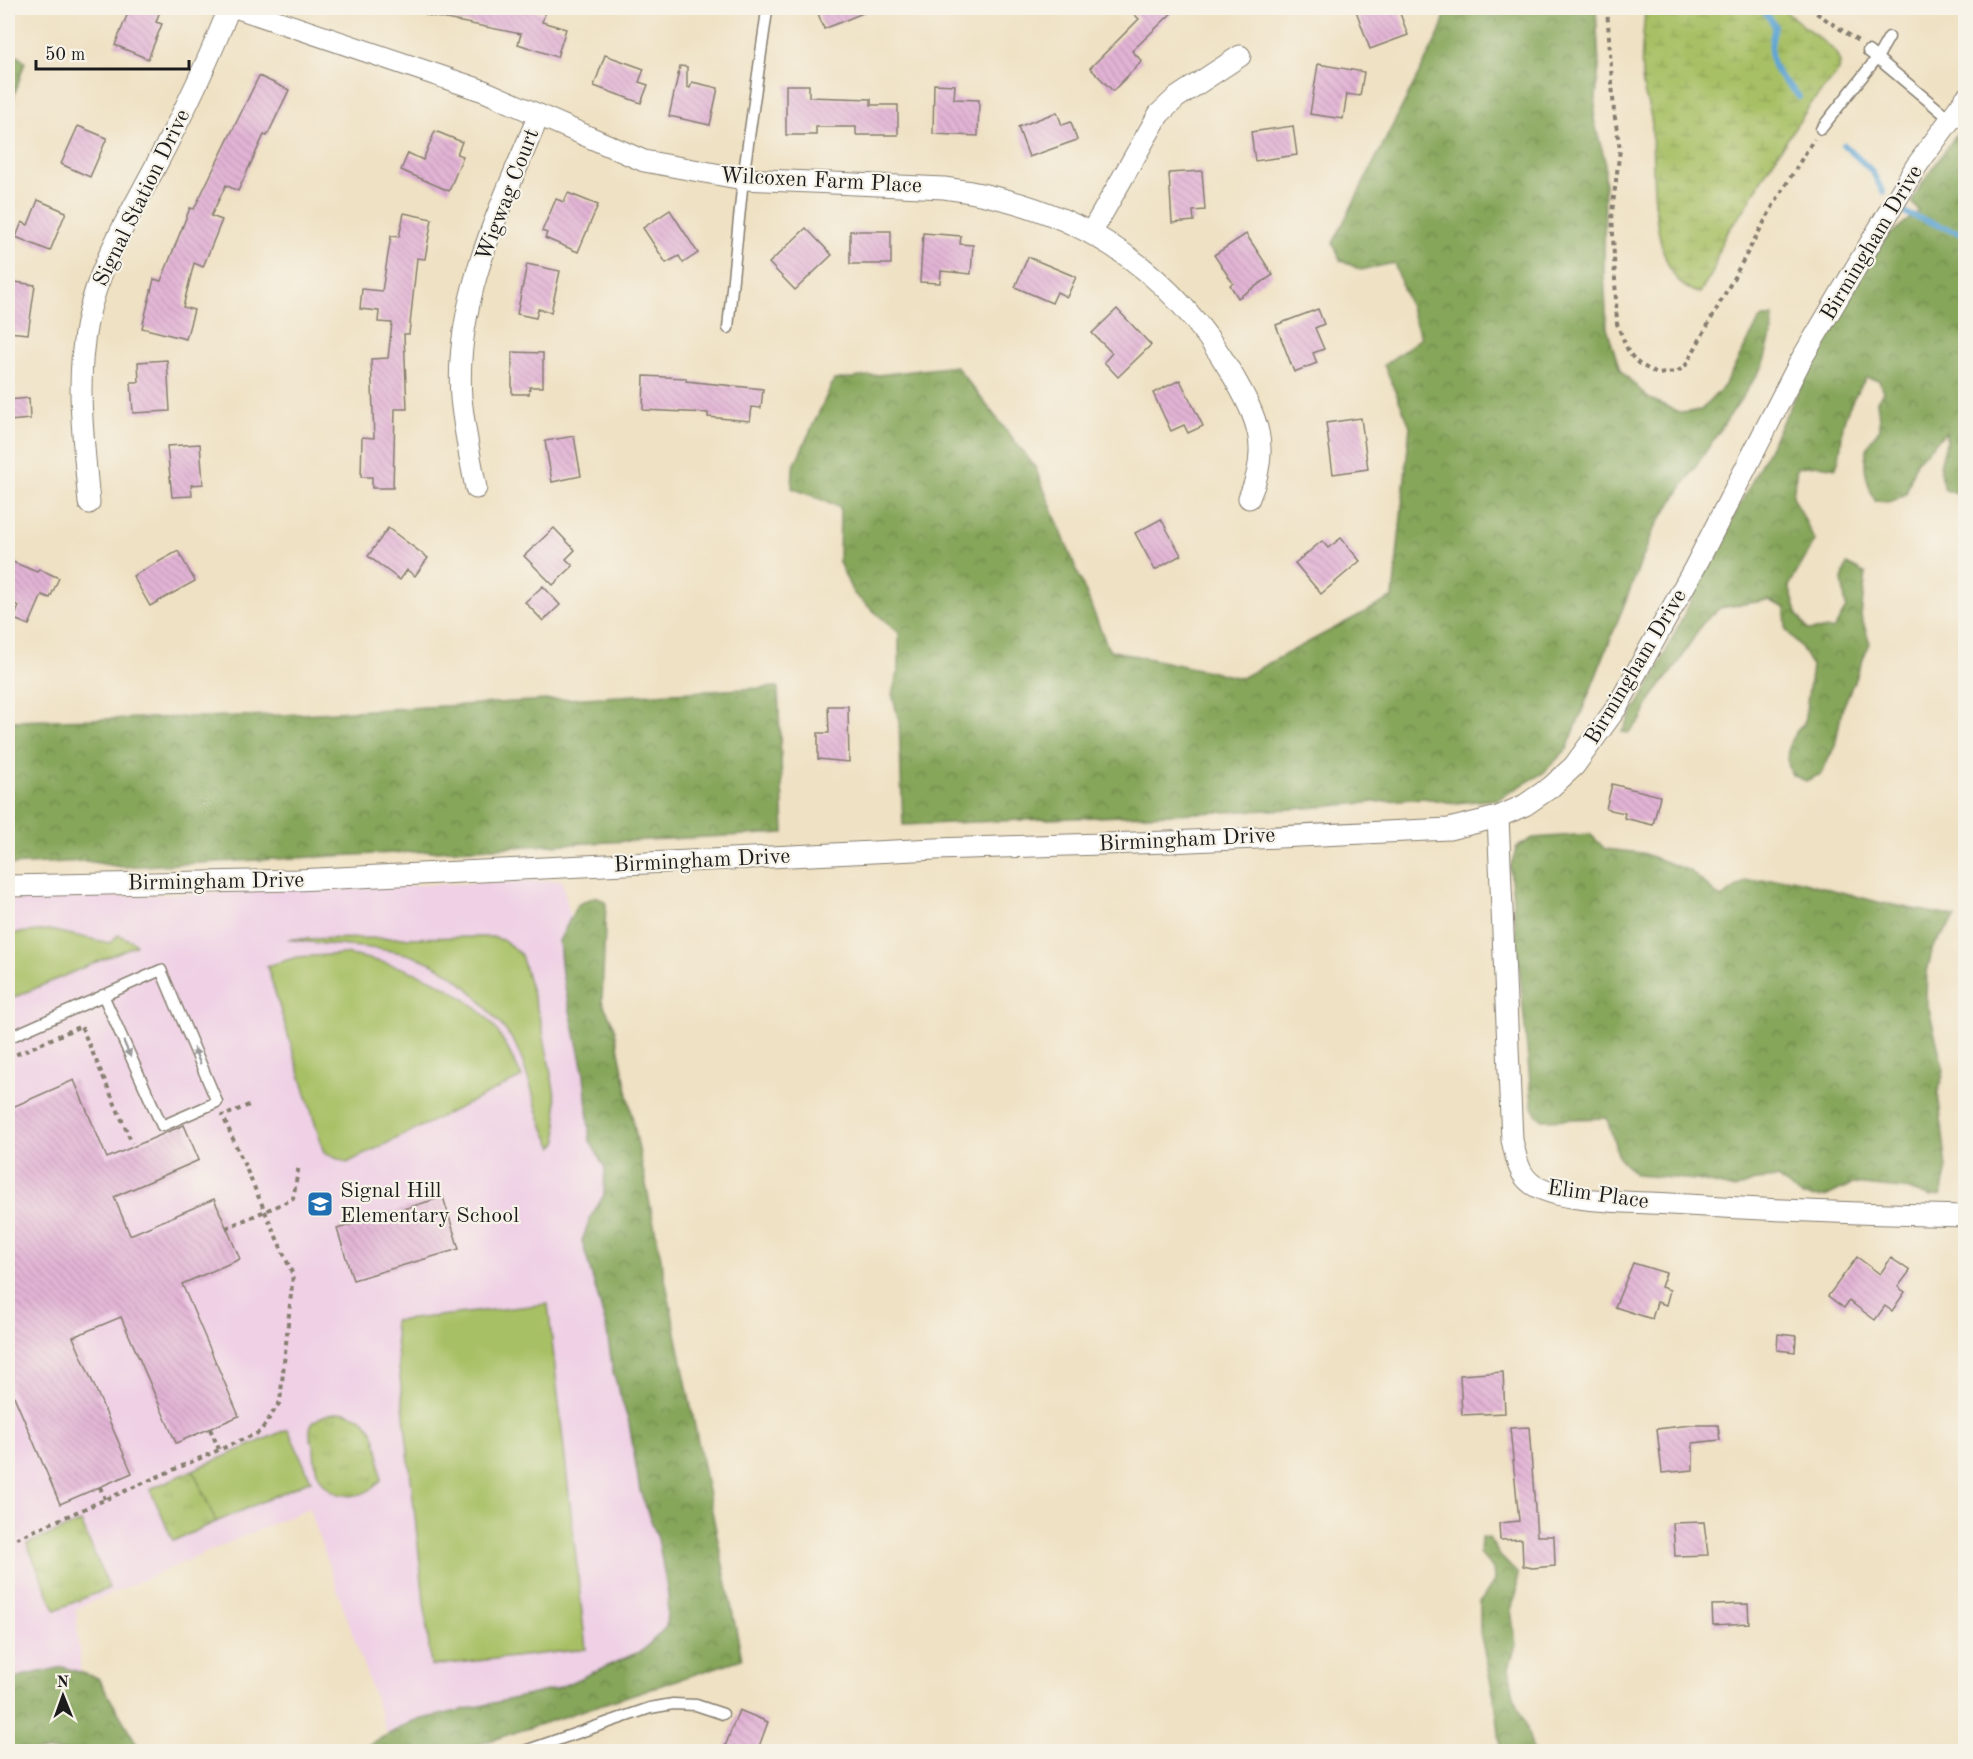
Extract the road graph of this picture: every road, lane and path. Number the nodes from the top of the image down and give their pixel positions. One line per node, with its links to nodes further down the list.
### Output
1 (228, 8): 18 (street, Signal Station Drive)
2 (238, 8): 10 (street, Wilcoxen Farm Place)
3 (1607, 8): 12 (path)
4 (1809, 8): 7 (path)
5 (767, 11): 13 (lane)
6 (1889, 37): 7 (lane)
7 (1873, 54): 11 (lane); 12 (lane)
8 (1240, 56): 14 (street)
9 (1965, 98): 11 (street, Birmingham Drive)
10 (539, 115): 13 (street, Wilcoxen Farm Place); 16 (street, Wigwag Court)
11 (1950, 119): 19 (street, Birmingham Drive)
12 (1821, 129)
13 (743, 179): 14 (street, Wilcoxen Farm Place); 15 (lane)
14 (1091, 233): 17 (street, Wilcoxen Farm Place)
15 (728, 328)
16 (476, 488)
17 (1249, 498)
18 (89, 503)
19 (1498, 817): 20 (street, Birmingham Drive); 30 (street, Elim Place)
20 (8, 886)
21 (103, 995): 22 (lane); 24 (lane, one-way to 24); 24 (lane, one-way to 21)
22 (8, 1038)
23 (8, 1058): 27 (path)
24 (217, 1102): 26 (path)
25 (249, 1105): 26 (path)
26 (223, 1116): 29 (path)
27 (132, 1143)
28 (299, 1166): 29 (path)
29 (265, 1211): 31 (path); 33 (path)
30 (1965, 1216)
31 (226, 1228)
32 (210, 1429): 33 (path)
33 (219, 1449): 35 (path)
34 (100, 1487): 35 (path)
35 (105, 1499): 36 (path)
36 (8, 1542)
37 (723, 1714): 38 (lane)
38 (522, 1752)

